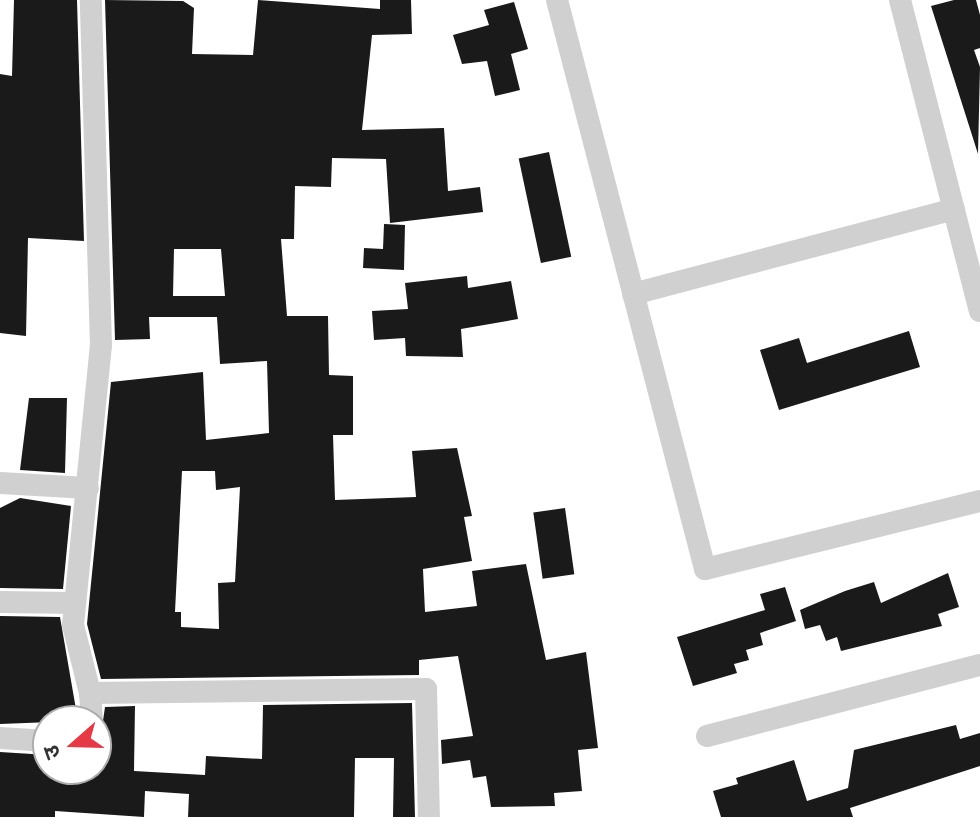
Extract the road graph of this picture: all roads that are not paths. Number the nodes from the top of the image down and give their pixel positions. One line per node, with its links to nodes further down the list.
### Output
1 (91, 0): 8 (street)
2 (557, 0): 5 (street)
3 (900, 0): 4 (street)
4 (954, 209): 5 (street); 6 (street)
5 (633, 294): 9 (street)
6 (980, 311)
7 (0, 483): 8 (street)
8 (88, 488): 11 (street)
9 (980, 501)
10 (0, 602): 11 (street)
11 (75, 603): 13 (street)
12 (980, 665): 15 (street)
13 (90, 693): 14 (street); 18 (street)
14 (91, 705)
15 (707, 736)
16 (0, 738): 17 (street)
17 (32, 740)
18 (429, 817)

